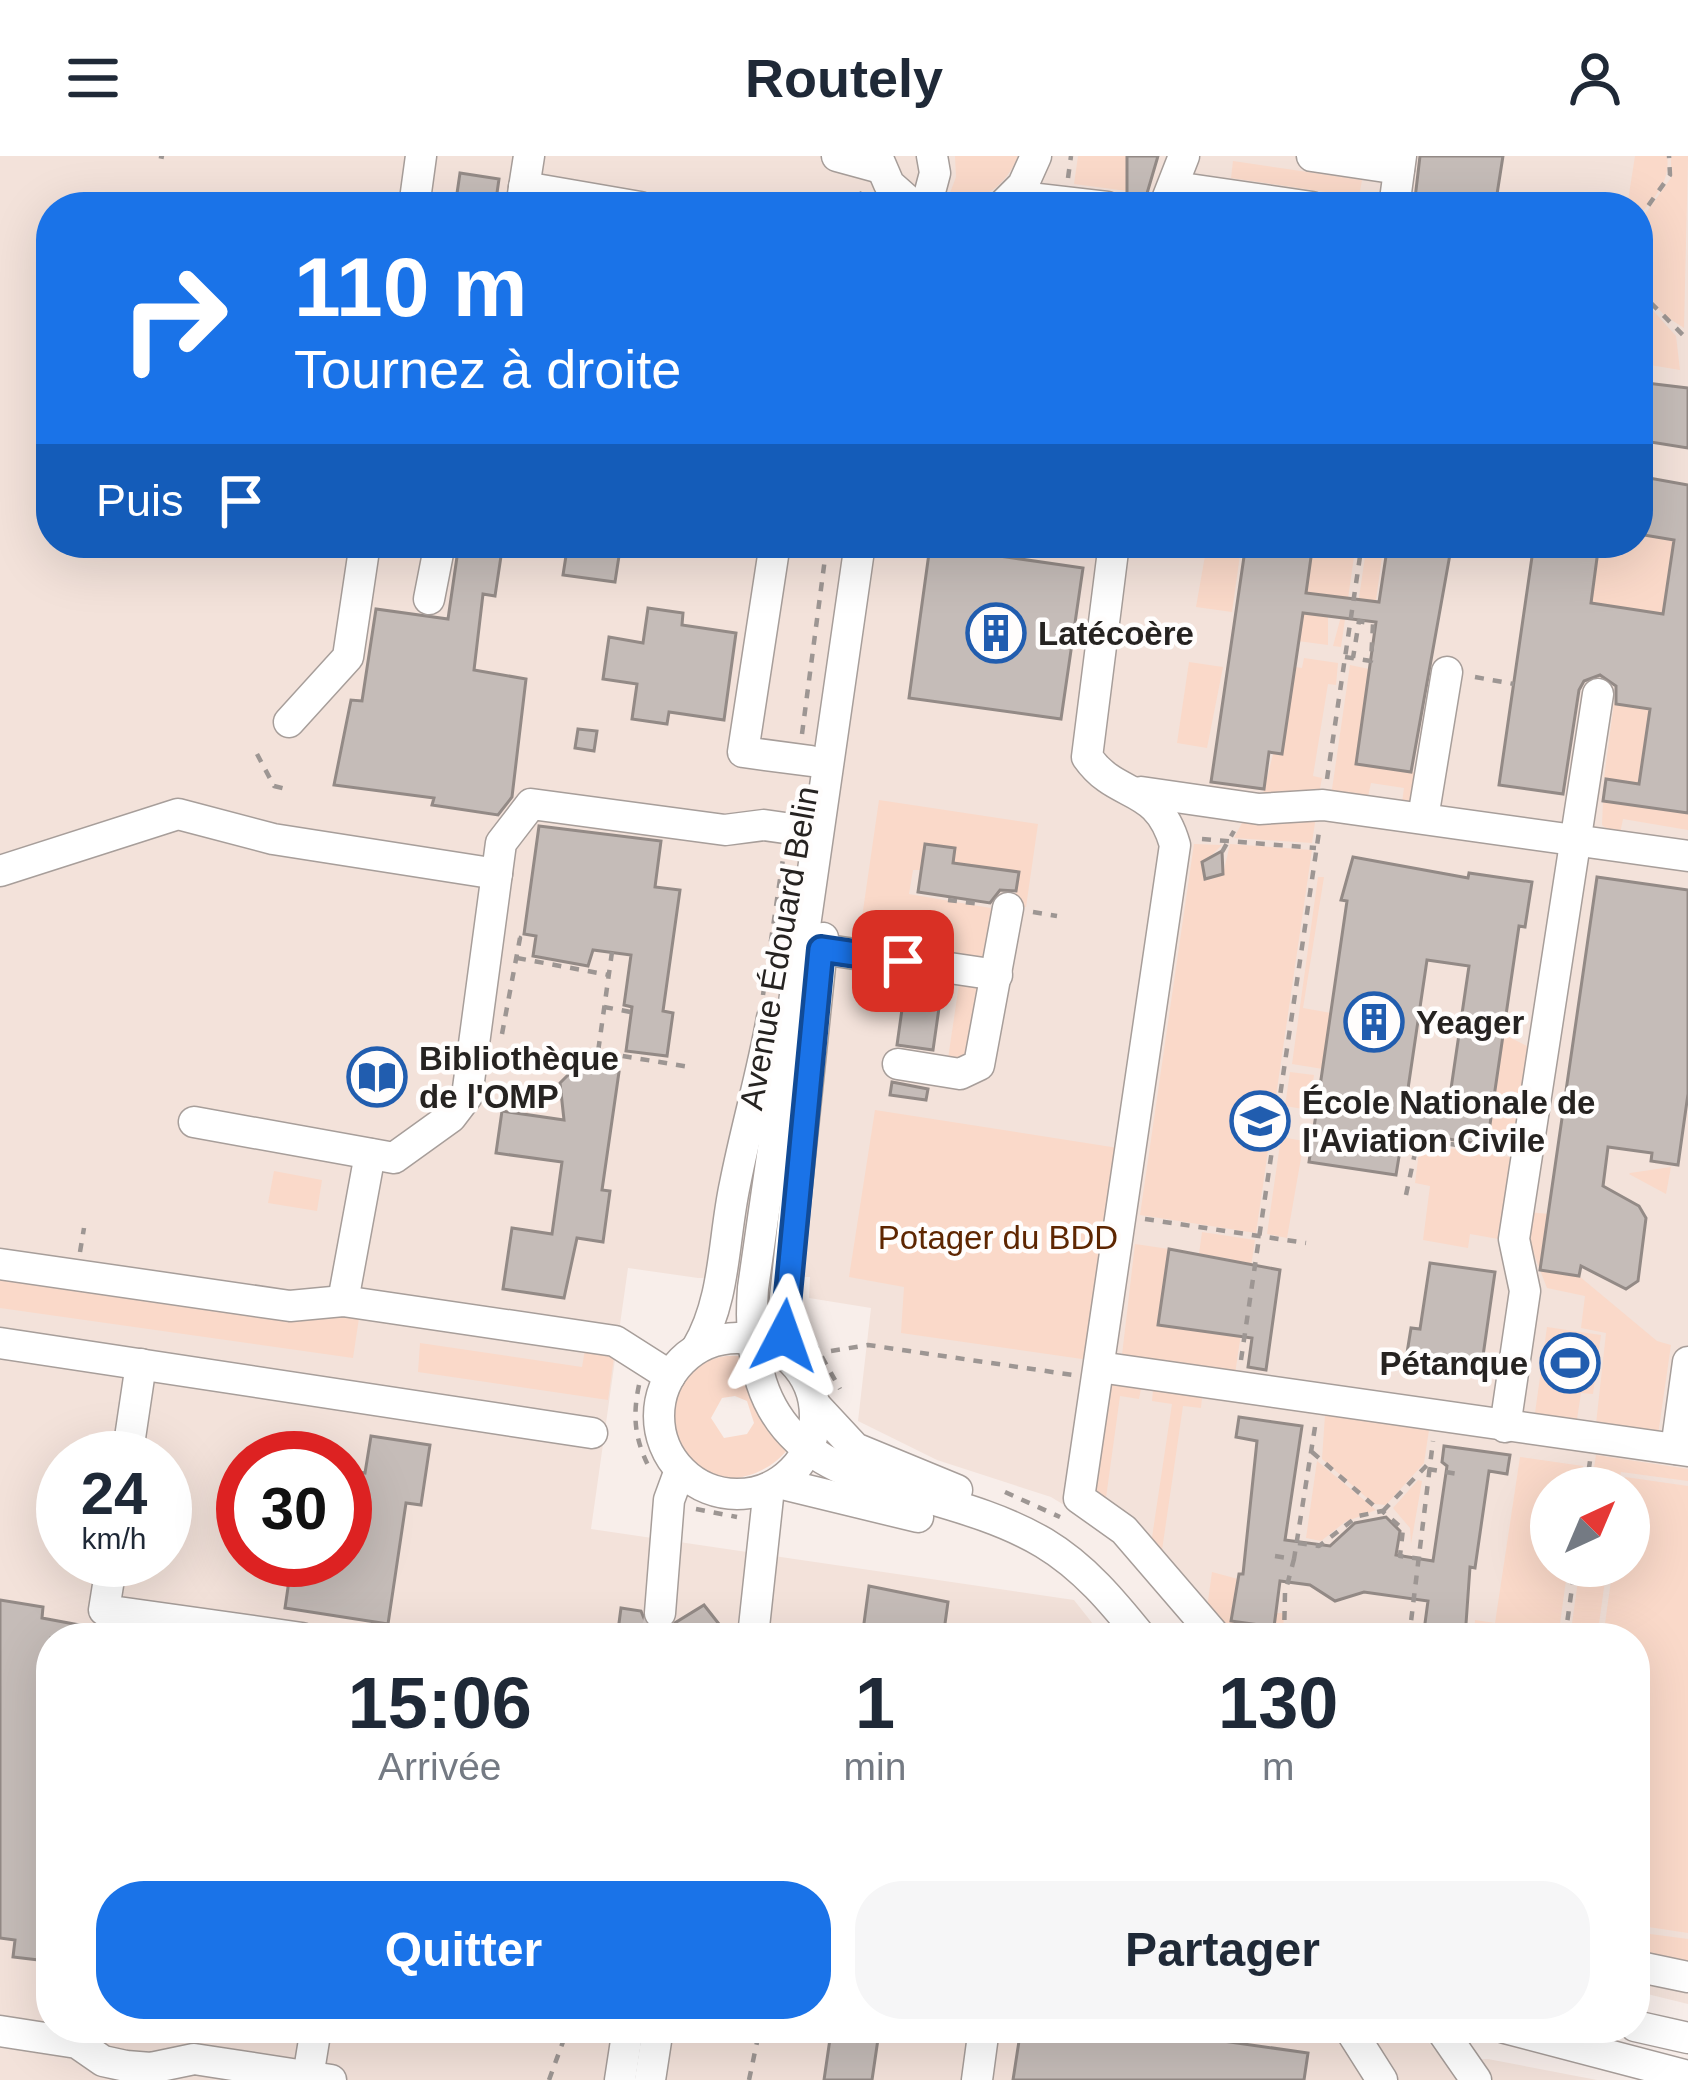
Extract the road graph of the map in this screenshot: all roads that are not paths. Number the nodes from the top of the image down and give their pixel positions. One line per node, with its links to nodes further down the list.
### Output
1 (421, 156): 10 (street)
2 (529, 156): 11 (street)
3 (836, 156): 9 (street)
4 (932, 156): 12 (street)
5 (1036, 156): 13 (street)
6 (1184, 156): 14 (street)
7 (1312, 156): 8 (street)
8 (1400, 162): 15 (street)
9 (883, 179)
10 (416, 192)
11 (523, 192)
12 (930, 192)
13 (1012, 192)
14 (1172, 192)
15 (1396, 192)
16 (363, 558): 26 (street)
17 (437, 558): 23 (street)
18 (773, 558): 27 (street)
19 (837, 558): 27 (street, Avenue Édouard Belin)
20 (858, 558): 43 (street)
21 (877, 558): 36 (street, Avenue Édouard Belin)
22 (1112, 558): 28 (street)
23 (429, 599)
24 (1447, 672): 29 (street)
25 (1598, 694): 31 (street)
26 (290, 722)
27 (804, 760): 30 (street, Avenue Édouard Belin)
28 (1141, 792): 29 (street); 50 (street)
29 (1424, 818): 31 (street)
30 (794, 829): 34 (street); 46 (street, Avenue Édouard Belin)
31 (1574, 840): 32 (street); 52 (street)
32 (1688, 856)
33 (0, 872): 34 (street)
34 (497, 874): 40 (street)
35 (1008, 908): 37 (street)
36 (821, 949): 37 (street); 45 (street, Avenue Édouard Belin)
37 (997, 975): 38 (street)
38 (898, 1064)
39 (194, 1122): 40 (street)
40 (370, 1154): 42 (street)
41 (0, 1264): 42 (street)
42 (343, 1301): 49 (street)
43 (751, 1339): 45 (street); 46 (street); 55 (street)
44 (0, 1343): 48 (street)
45 (796, 1343): 51 (street)
46 (697, 1348): 49 (street)
47 (1688, 1362): 56 (street)
48 (140, 1364): 53 (street); 54 (street)
49 (660, 1369): 57 (street)
50 (1098, 1373): 52 (street); 66 (street)
51 (829, 1403): 55 (street); 65 (street)
52 (1505, 1427): 56 (street)
53 (131, 1431)
54 (592, 1432)
55 (809, 1448): 58 (street); 64 (street)
56 (1682, 1450)
57 (676, 1481): 58 (street); 60 (street)
58 (772, 1494): 62 (street); 63 (street)
59 (108, 1587): 61 (street)
60 (660, 1613)
61 (186, 1623)
62 (755, 1623)
63 (1105, 1623)
64 (1129, 1623)
65 (1155, 1623)
66 (1204, 1623)
67 (1650, 1969): 68 (street)
68 (1688, 1977)
69 (1650, 2029): 72 (street)
70 (0, 2031): 71 (street)
71 (36, 2037)
72 (1688, 2038)
73 (77, 2043): 83 (street)
74 (317, 2043): 85 (street)
75 (626, 2043): 86 (street)
76 (656, 2043): 87 (street)
77 (982, 2043): 88 (street)
78 (1359, 2043): 89 (street)
79 (1450, 2043): 90 (street)
80 (1563, 2043): 84 (street)
81 (1635, 2043): 82 (street)
82 (1688, 2056)
83 (125, 2073): 85 (street)
84 (1688, 2075)
85 (320, 2078)
86 (620, 2080)
87 (650, 2080)
88 (977, 2080)
89 (1382, 2080)
90 (1476, 2080)

